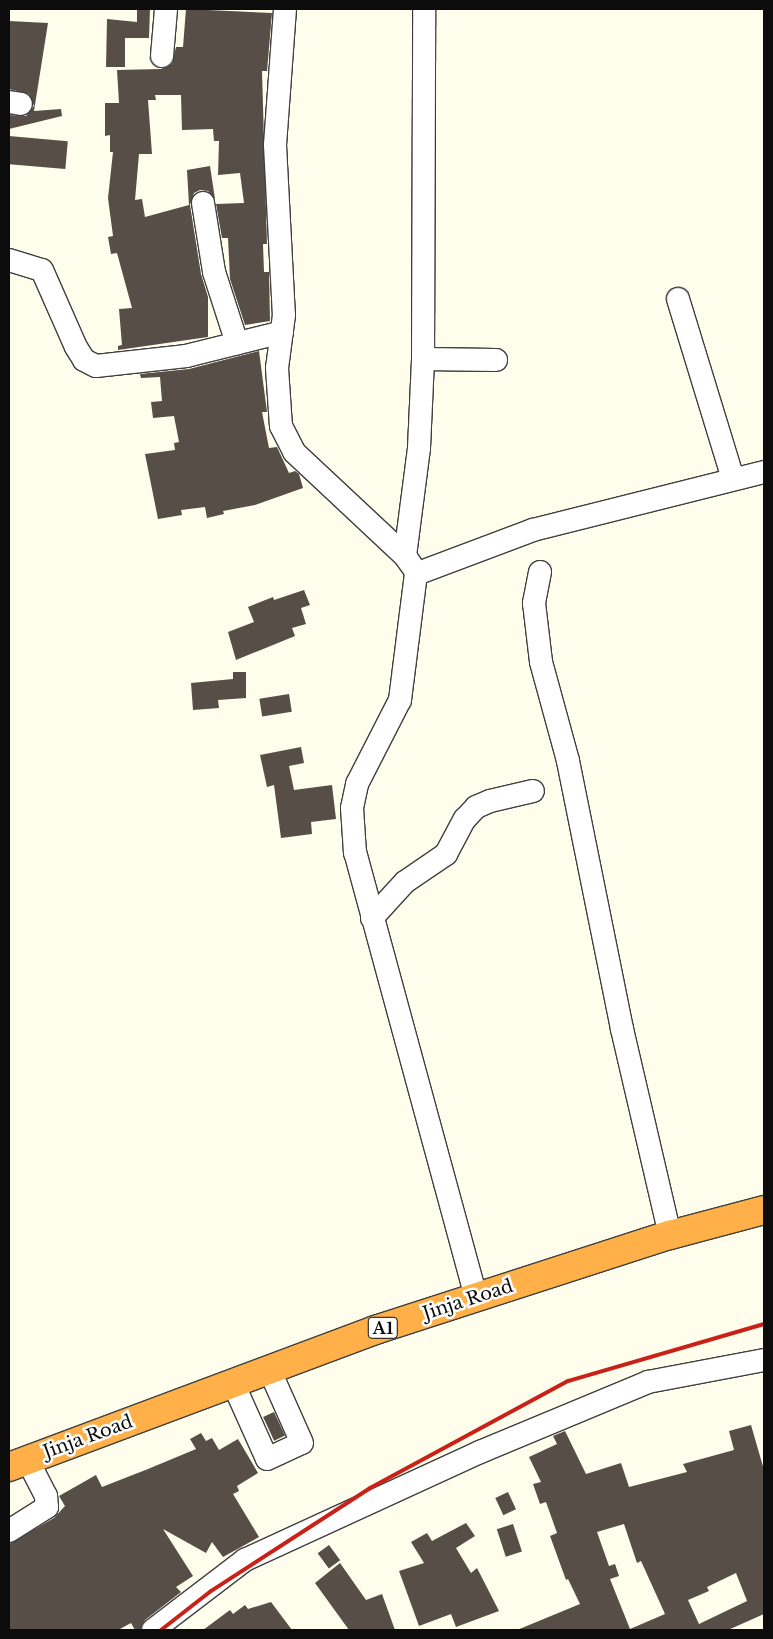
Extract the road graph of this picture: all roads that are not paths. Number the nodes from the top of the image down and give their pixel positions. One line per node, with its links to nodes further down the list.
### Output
1 (166, 9): 4 (street)
2 (285, 9): 8 (street)
3 (424, 9): 10 (street)
4 (162, 56)
5 (204, 203): 9 (street)
6 (9, 260): 9 (street)
7 (678, 299): 13 (street)
8 (282, 332): 9 (street); 14 (street)
9 (238, 343)
10 (423, 359): 11 (street); 14 (street)
11 (496, 360)
12 (764, 472): 13 (street)
13 (733, 479): 14 (street)
14 (410, 565): 17 (street)
15 (540, 572): 19 (street)
16 (533, 791): 17 (street)
17 (372, 918): 20 (street)
18 (764, 1210): 19 (highway, Jinja Road / A1)
19 (670, 1235): 20 (highway, Jinja Road / A1)
20 (476, 1297): 22 (highway, Jinja Road / A1)
21 (764, 1360): 26 (street)
22 (269, 1369): 23 (highway, Jinja Road / A1); 23 (street)
23 (233, 1383): 24 (highway, Jinja Road / A1)
24 (16, 1459): 25 (street)
25 (9, 1531)
26 (153, 1630)

